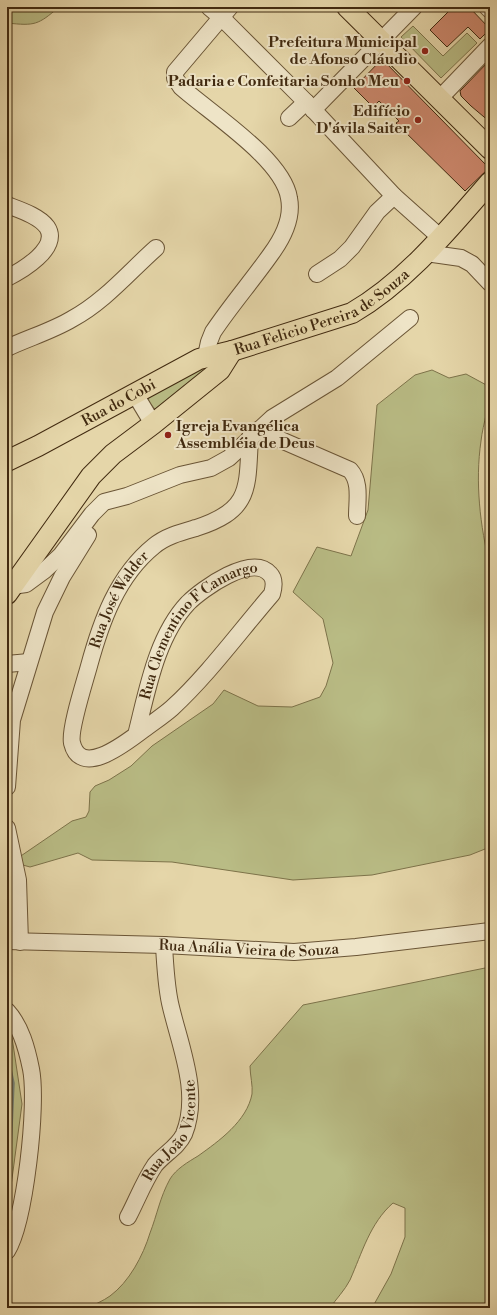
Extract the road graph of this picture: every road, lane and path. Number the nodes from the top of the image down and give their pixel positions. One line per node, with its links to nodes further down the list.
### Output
1 (347, 7): 6 (main road)
2 (414, 7): 6 (street)
3 (487, 7): 5 (street)
4 (220, 10): 9 (street); 24 (street)
5 (490, 10)
6 (381, 40): 8 (main road); 9 (street)
7 (490, 46): 8 (street)
8 (440, 98): 11 (main road)
9 (309, 106): 10 (street); 13 (street)
10 (289, 118)
11 (490, 148)
12 (490, 182): 15 (main road, Rua Felicio Pereira de Souza)
13 (394, 196): 15 (street); 18 (street)
14 (7, 205): 19 (street)
15 (441, 238): 17 (main road, Rua Felicio Pereira de Souza)
16 (156, 248): 22 (street)
17 (426, 253): 20 (street); 23 (main road, Rua Felicio Pereira de Souza)
18 (317, 274)
19 (7, 278)
20 (490, 283)
21 (410, 318): 27 (street)
22 (7, 348)
23 (232, 352): 24 (main road, Rua do Cobi); 26 (main road, Rua Felicio Pereira de Souza)
24 (206, 356): 25 (main road, Rua do Cobi)
25 (134, 394): 26 (street); 28 (main road, Rua do Cobi)
26 (153, 424): 31 (main road, Rua Felicio Pereira de Souza)
27 (254, 433): 29 (street); 30 (street); 35 (street, Rua José Walder)
28 (7, 461)
29 (123, 497): 31 (street); 33 (street)
30 (357, 516)
31 (10, 590)
32 (272, 594): 35 (street, Rua José Walder); 35 (street, Rua Clementino F Camargo)
33 (29, 662): 34 (street); 36 (street)
34 (7, 664)
35 (136, 735)
36 (7, 788)
37 (7, 828): 39 (street)
38 (490, 931): 40 (street, Rua Anália Vieira de Souza)
39 (13, 941): 40 (street, Rua Anália Vieira de Souza)
40 (164, 945): 42 (street, Rua João Vicente)
41 (7, 1011): 43 (street)
42 (128, 1216)
43 (7, 1251)

